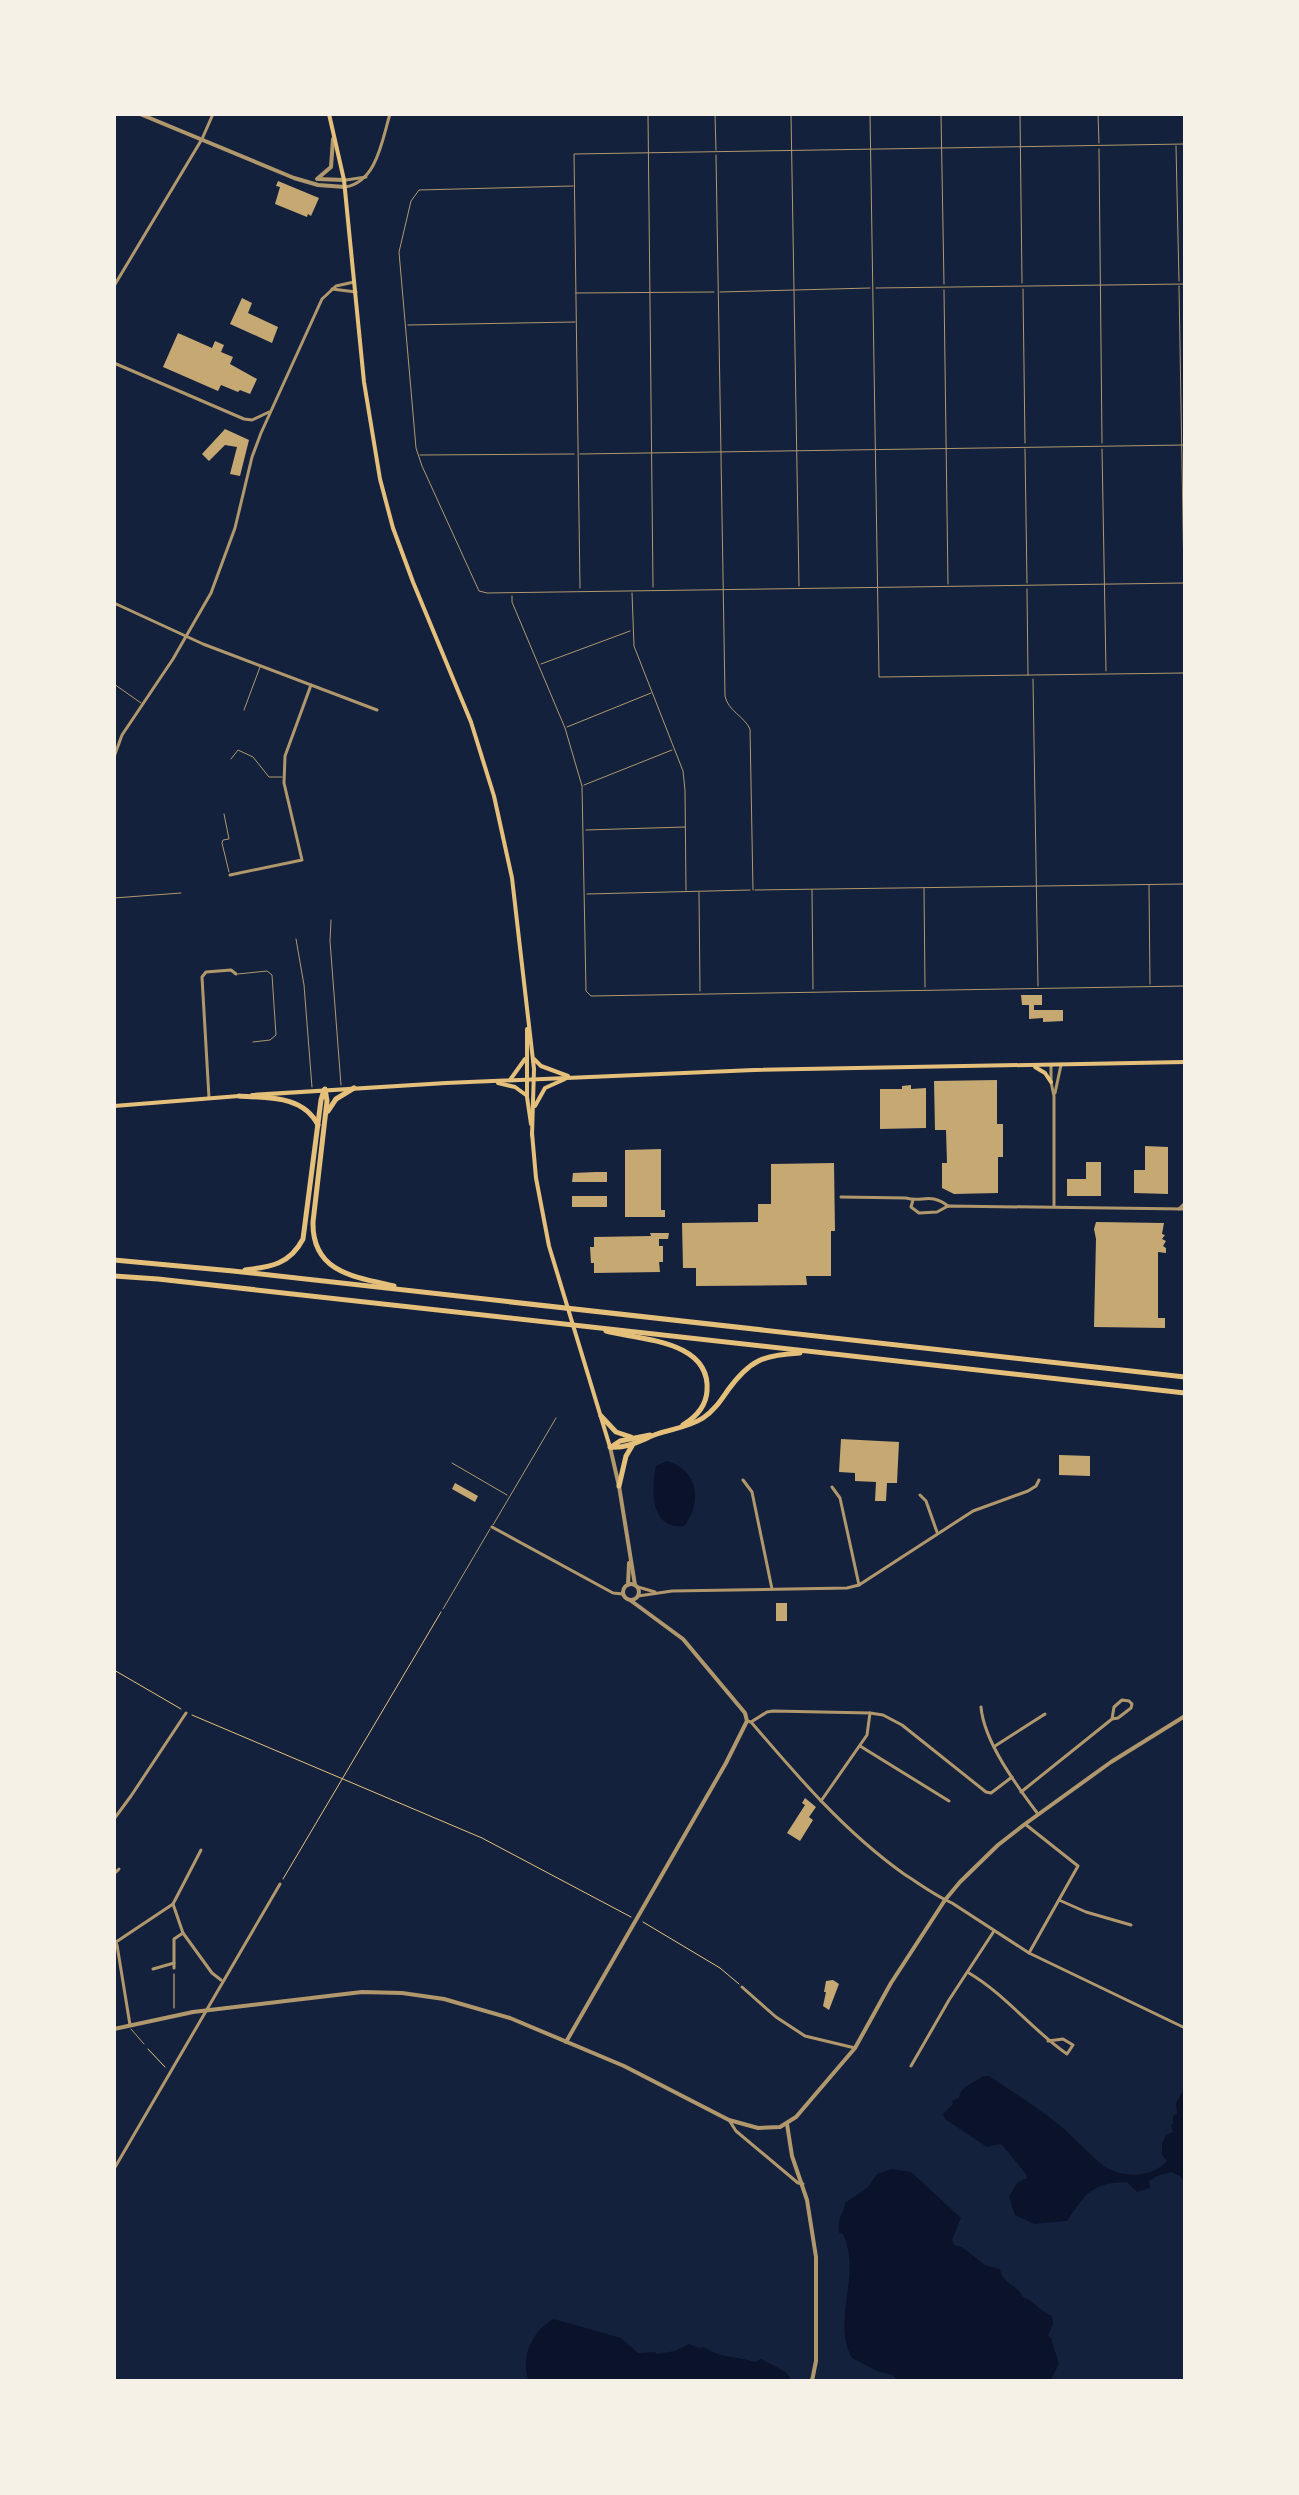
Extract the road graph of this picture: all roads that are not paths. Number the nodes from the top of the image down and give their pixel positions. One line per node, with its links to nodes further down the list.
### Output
1 (140, 114): 13 (street)
2 (213, 114): 13 (street)
3 (329, 114): 12 (main road)
4 (390, 114): 23 (street)
5 (648, 114): 21 (lane)
6 (715, 114): 22 (lane)
7 (791, 114): 20 (lane)
8 (870, 114): 19 (lane)
9 (941, 114): 18 (lane)
10 (1020, 114): 17 (lane)
11 (1098, 114): 16 (lane)
12 (333, 128): 24 (street); 25 (main road)
13 (202, 139): 26 (street); 33 (street)
14 (1176, 144): 15 (lane); 16 (lane); 30 (lane)
15 (1185, 144)
16 (1099, 145): 17 (lane); 32 (lane)
17 (1020, 147): 18 (lane); 34 (lane)
18 (942, 148): 19 (lane); 36 (lane)
19 (871, 149): 20 (lane); 35 (lane)
20 (791, 150): 22 (lane); 39 (lane)
21 (648, 152): 22 (lane); 27 (lane); 38 (lane)
22 (716, 152): 41 (lane)
23 (366, 177): 25 (street); 28 (street)
24 (317, 179): 25 (street); 26 (street)
25 (344, 180): 28 (main road)
26 (308, 181): 28 (street)
27 (573, 186): 42 (lane); 44 (lane)
28 (345, 187): 29 (main road)
29 (355, 281): 37 (street); 40 (main road)
30 (1179, 284): 31 (lane); 32 (lane); 47 (lane)
31 (1185, 284)
32 (1100, 285): 34 (lane); 49 (lane)
33 (114, 286)
34 (1022, 286): 36 (lane); 50 (lane)
35 (873, 288): 36 (lane); 39 (lane); 52 (lane)
36 (944, 288): 51 (lane)
37 (332, 289): 40 (street); 46 (street)
38 (650, 291): 41 (lane); 42 (lane); 55 (lane)
39 (793, 291): 41 (lane); 54 (lane)
40 (356, 292): 116 (main road)
41 (717, 292): 53 (lane)
42 (576, 293): 43 (lane)
43 (576, 322): 44 (lane); 56 (lane)
44 (405, 325): 57 (lane)
45 (114, 363): 46 (street)
46 (270, 411): 71 (street)
47 (1181, 445): 48 (lane); 49 (lane); 58 (lane)
48 (1185, 445)
49 (1102, 446): 50 (lane); 60 (lane)
50 (1025, 447): 51 (lane); 59 (lane)
51 (946, 448): 52 (lane); 61 (lane)
52 (876, 451): 54 (lane); 63 (lane)
53 (720, 452): 54 (lane); 55 (lane); 66 (lane)
54 (795, 452): 62 (lane)
55 (650, 453): 56 (lane); 65 (lane)
56 (577, 454): 57 (lane); 67 (lane)
57 (418, 455): 68 (lane)
58 (1184, 583): 60 (lane)
59 (1026, 585): 60 (lane); 61 (lane); 77 (lane)
60 (1105, 586): 75 (lane)
61 (948, 587): 63 (lane)
62 (799, 588): 63 (lane); 66 (lane)
63 (879, 588): 77 (lane)
64 (632, 590): 65 (lane); 67 (lane); 70 (lane)
65 (653, 590): 66 (lane)
66 (723, 590): 101 (lane)
67 (580, 591): 68 (lane)
68 (512, 593): 72 (lane)
69 (114, 603): 71 (street)
70 (632, 631): 72 (lane); 81 (lane)
71 (186, 635): 73 (street); 82 (street)
72 (539, 665): 85 (lane)
73 (261, 666): 80 (street); 83 (lane)
74 (1185, 673): 75 (lane)
75 (1106, 674): 78 (lane)
76 (114, 676): 79 (lane)
77 (1028, 676): 78 (lane)
78 (1033, 676): 98 (lane)
79 (114, 683): 82 (lane)
80 (311, 685): 84 (street); 89 (street)
81 (653, 692): 85 (lane); 86 (lane)
82 (143, 704): 87 (street)
83 (244, 710)
84 (377, 710)
85 (565, 728): 90 (lane)
86 (675, 748): 90 (lane); 92 (lane)
87 (114, 755)
88 (231, 759): 89 (lane)
89 (284, 776): 94 (street)
90 (582, 786): 93 (lane)
91 (224, 814): 94 (lane)
92 (686, 827): 93 (lane); 102 (lane)
93 (583, 830): 105 (lane)
94 (230, 875): 95 (lane)
95 (232, 882)
96 (1149, 884): 97 (lane); 98 (lane); 110 (lane)
97 (1185, 884)
98 (1037, 885): 99 (lane); 112 (lane)
99 (924, 888): 100 (lane); 113 (lane)
100 (811, 889): 101 (lane); 114 (lane)
101 (753, 890): 103 (lane)
102 (686, 891): 103 (lane); 105 (lane)
103 (699, 891): 115 (lane)
104 (181, 893): 106 (lane)
105 (585, 894): 115 (lane)
106 (114, 898)
107 (331, 920): 130 (lane)
108 (296, 939): 133 (lane)
109 (236, 974): 117 (lane); 137 (street)
110 (1150, 986): 111 (lane); 112 (lane)
111 (1185, 986)
112 (1038, 988): 113 (lane)
113 (925, 990): 114 (lane)
114 (813, 992): 115 (lane)
115 (700, 993)
116 (527, 1019): 118 (main road); 119 (main road)
117 (253, 1042)
118 (526, 1057): 125 (main road); 127 (main road)
119 (533, 1058): 124 (main road); 126 (main road)
120 (1185, 1062): 122 (main road)
121 (1051, 1065): 122 (main road); 123 (main road); 129 (street)
122 (1061, 1065): 135 (street)
123 (1032, 1066): 124 (main road); 129 (main road)
124 (571, 1077): 126 (main road); 139 (main road)
125 (527, 1079): 126 (main road); 127 (main road); 136 (main road)
126 (534, 1079): 139 (main road)
127 (510, 1080): 128 (main road)
128 (492, 1081): 131 (main road); 136 (main road)
129 (1051, 1082): 135 (street)
130 (341, 1088): 131 (main road); 132 (main road)
131 (354, 1088): 140 (highway)
132 (325, 1089): 133 (main road); 140 (highway); 141 (highway)
133 (312, 1090): 134 (main road)
134 (239, 1096): 137 (main road); 141 (highway)
135 (1054, 1096): 146 (street)
136 (527, 1097): 142 (main road)
137 (209, 1098): 138 (main road)
138 (114, 1106)
139 (534, 1109): 142 (main road)
140 (325, 1119): 151 (highway)
141 (318, 1126): 149 (highway)
142 (532, 1135): 156 (main road)
143 (842, 1197): 144 (street)
144 (913, 1200): 145 (street); 145 (street)
145 (948, 1206): 146 (street)
146 (1054, 1206): 147 (street)
147 (1185, 1206)
148 (114, 1260): 149 (highway)
149 (233, 1271): 151 (highway)
150 (114, 1276): 152 (highway)
151 (426, 1292): 154 (highway)
152 (590, 1326): 153 (highway); 158 (highway)
153 (817, 1352): 155 (highway); 158 (highway)
154 (1185, 1377)
155 (1185, 1393)
156 (601, 1416): 159 (highway); 160 (main road)
157 (556, 1418): 167 (lane)
158 (676, 1429): 159 (highway)
159 (632, 1441): 160 (highway); 164 (highway)
160 (610, 1447): 164 (street)
161 (452, 1463): 167 (lane)
162 (743, 1480): 174 (street)
163 (1039, 1480): 169 (street)
164 (619, 1486): 170 (street)
165 (832, 1487): 172 (street)
166 (920, 1495): 169 (street)
167 (510, 1496): 168 (lane)
168 (492, 1527): 176 (street); 179 (lane)
169 (937, 1532): 172 (street)
170 (630, 1561): 171 (street); 173 (street)
171 (628, 1585): 173 (street); 176 (street)
172 (859, 1585): 174 (street)
173 (636, 1586): 175 (street); 177 (street)
174 (772, 1589): 175 (street)
175 (655, 1592): 177 (street)
176 (623, 1594): 178 (street)
177 (638, 1597): 178 (street); 180 (street)
178 (630, 1600): 180 (street)
179 (443, 1609)
180 (643, 1611): 187 (street)
181 (981, 1707): 189 (street)
182 (186, 1713): 195 (street)
183 (870, 1713): 187 (street); 188 (street); 190 (street)
184 (1045, 1714): 189 (street)
185 (1185, 1716): 194 (street)
186 (1112, 1719): 186 (street); 191 (street)
187 (749, 1721): 192 (street); 218 (street)
188 (860, 1746): 192 (street); 193 (street)
189 (995, 1746): 190 (street)
190 (1012, 1777): 191 (street)
191 (1021, 1792): 194 (street)
192 (821, 1801): 201 (street)
193 (949, 1801)
194 (1038, 1814): 196 (street)
195 (114, 1819)
196 (1025, 1824): 201 (street); 202 (street)
197 (201, 1850): 203 (street)
198 (119, 1869): 199 (street)
199 (114, 1874)
200 (280, 1884): 211 (street)
201 (945, 1900): 205 (street); 220 (street)
202 (1059, 1900): 204 (street); 208 (street)
203 (173, 1904): 206 (street); 207 (street)
204 (1131, 1925)
205 (994, 1931): 208 (street); 210 (street)
206 (183, 1933): 209 (street); 211 (street)
207 (115, 1940): 214 (street)
208 (1029, 1953): 215 (street)
209 (153, 1969)
210 (969, 1973): 217 (street); 221 (street)
211 (223, 1981): 213 (street)
212 (742, 1987): 220 (street)
213 (207, 2011): 214 (street); 218 (street); 223 (street)
214 (130, 2026): 216 (street); 219 (lane)
215 (1185, 2028)
216 (114, 2029)
217 (1048, 2041): 217 (street)
218 (566, 2042): 224 (street)
219 (144, 2044)
220 (855, 2048): 225 (street)
221 (911, 2066)
222 (165, 2067): 223 (street)
223 (170, 2072): 226 (street)
224 (729, 2120): 225 (street); 227 (street)
225 (787, 2124): 227 (street)
226 (114, 2169)
227 (803, 2184): 228 (street)
228 (812, 2381)

